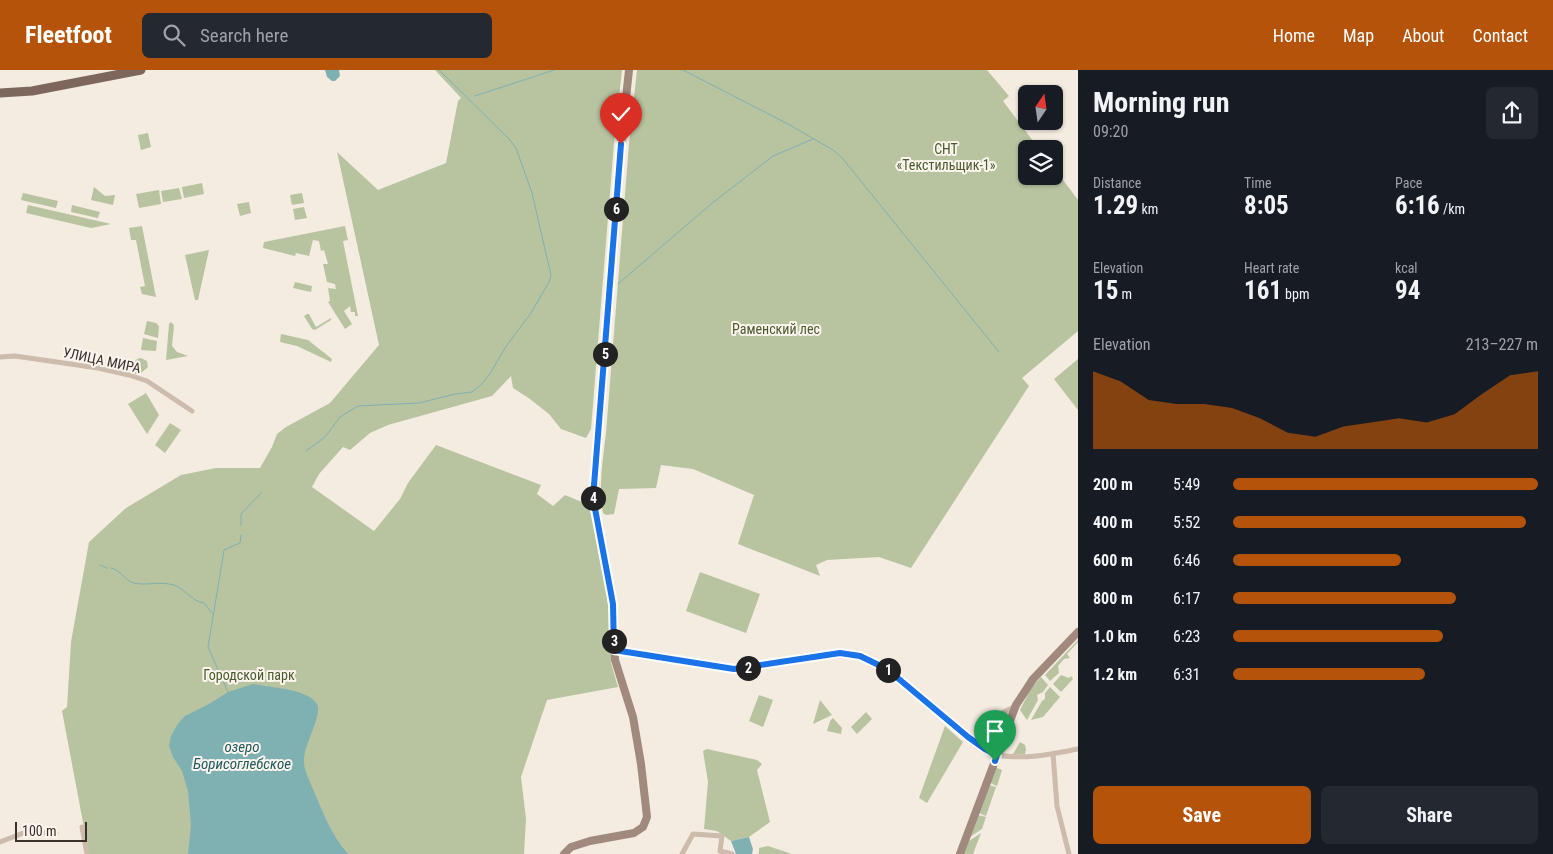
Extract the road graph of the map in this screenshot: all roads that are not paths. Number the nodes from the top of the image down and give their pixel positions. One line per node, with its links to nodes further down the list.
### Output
1 (141, 70): 3 (main road)
2 (629, 70): 7 (street)
3 (0, 93)
4 (0, 357): 5 (street, УЛИЦА МИРА)
5 (192, 411)
6 (1078, 632): 8 (street)
7 (614, 650): 9 (street); 17 (street)
8 (1016, 706): 9 (street); 12 (street)
9 (975, 742): 12 (street)
10 (1078, 749): 11 (street)
11 (1053, 754): 12 (street); 21 (street)
12 (997, 755): 20 (street)
13 (82, 827): 16 (street)
14 (56, 833): 15 (street)
15 (0, 842)
16 (87, 854)
17 (564, 854)
18 (682, 854): 19 (street)
19 (732, 854)
20 (960, 854)
21 (1069, 854)

